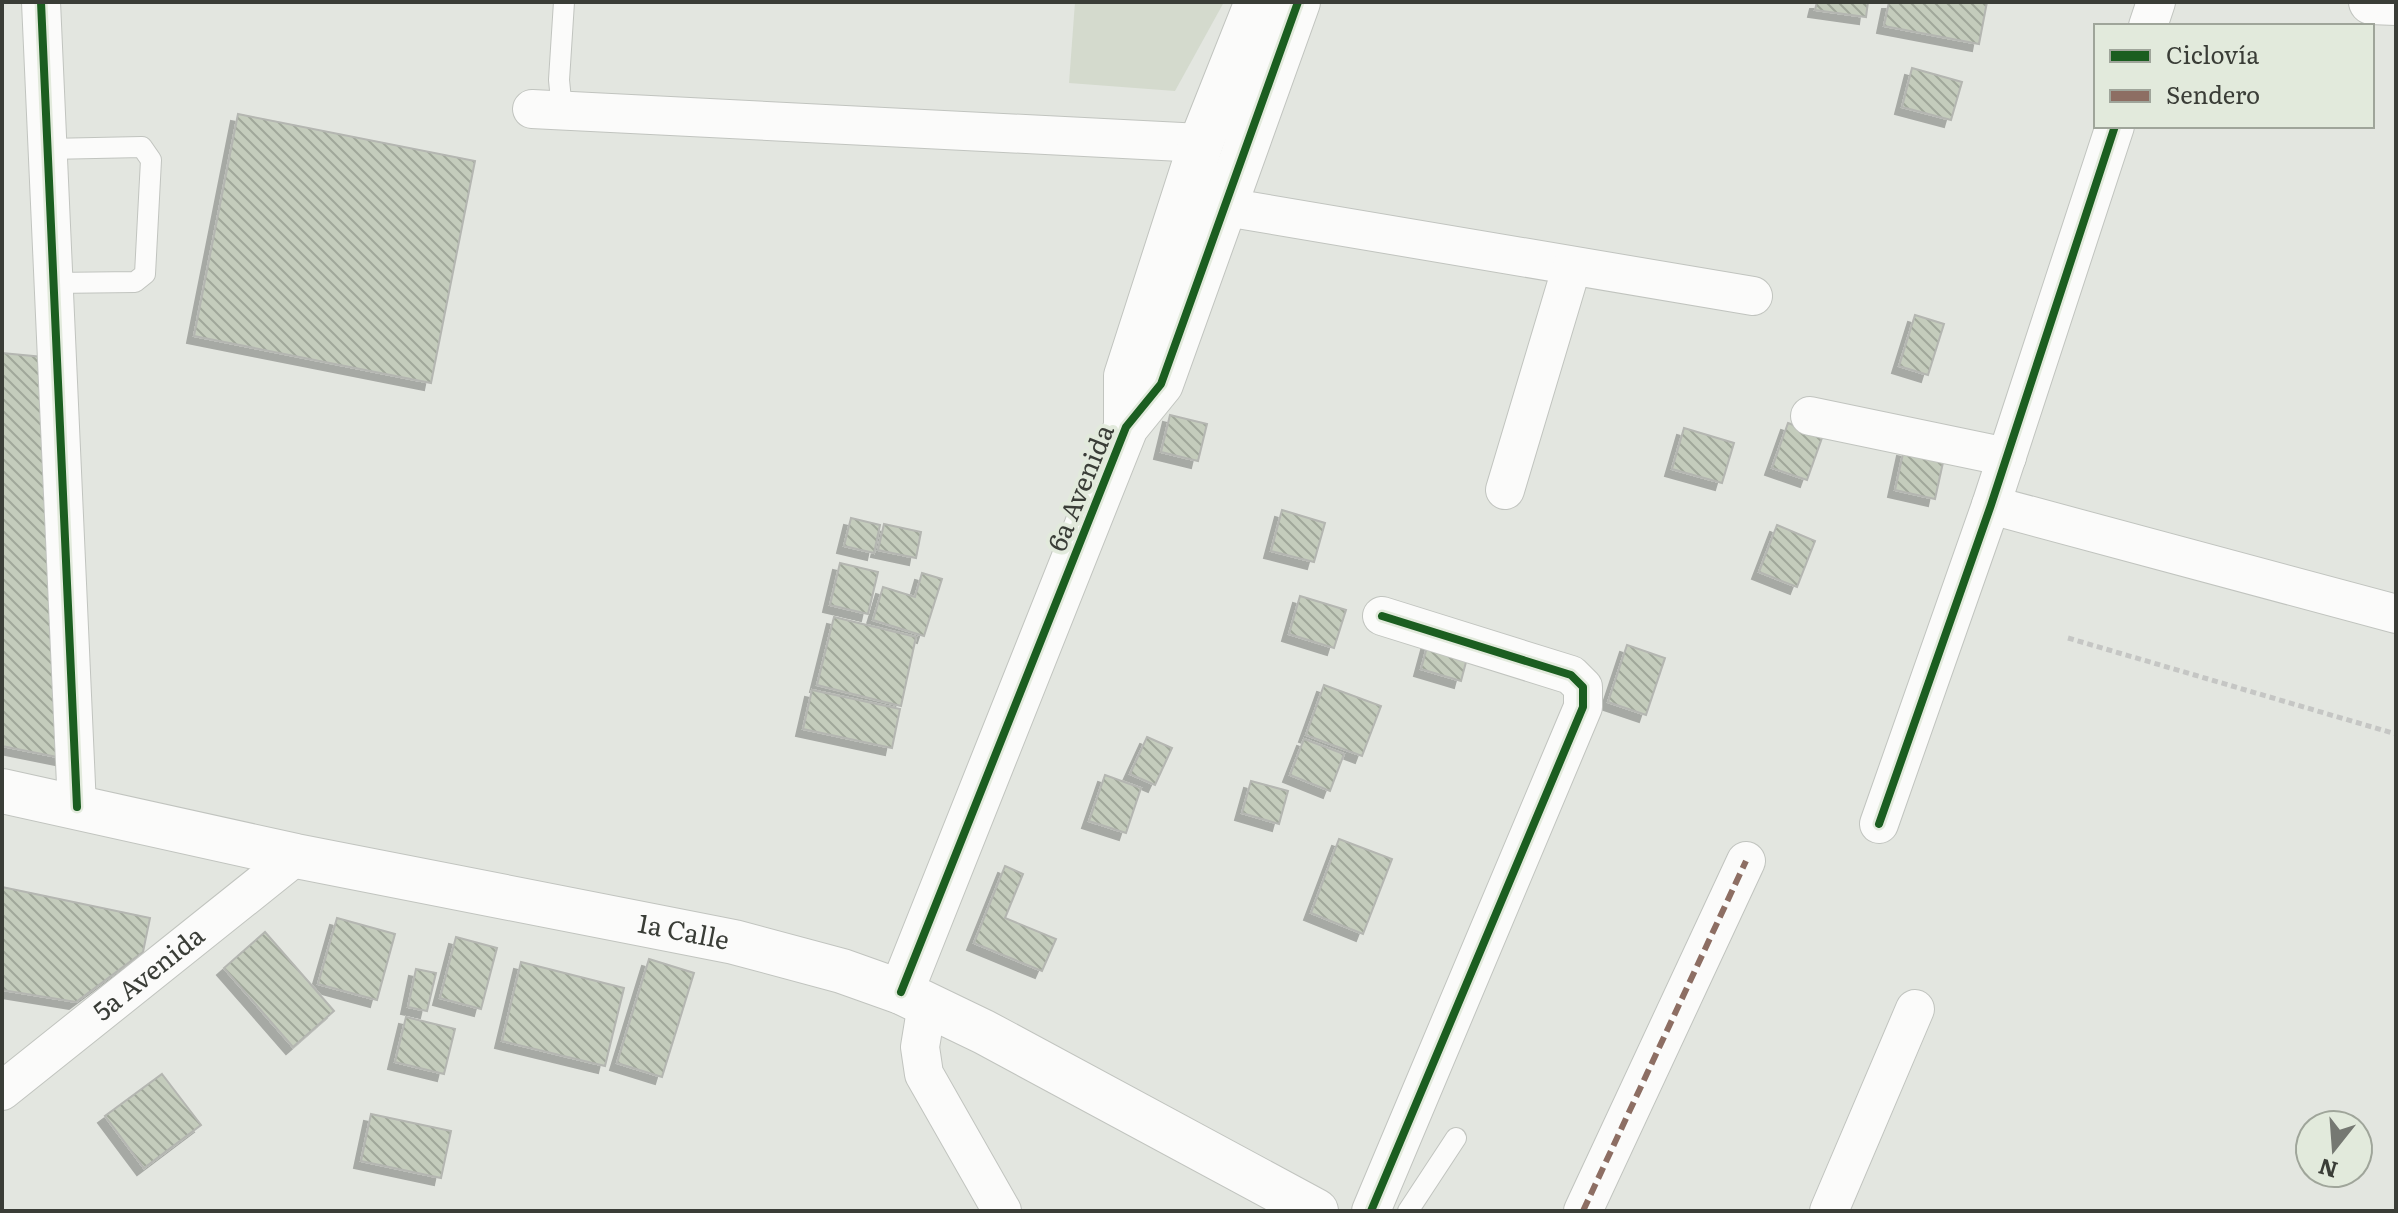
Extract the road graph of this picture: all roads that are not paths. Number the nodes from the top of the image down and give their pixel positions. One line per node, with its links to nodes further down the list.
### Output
1 (41, 2): 12 (street)
2 (564, 2): 9 (lane)
3 (1257, 2): 11 (street, 6a Avenida)
4 (1298, 2): 14 (street, 6a Avenida)
5 (2156, 2): 8 (street)
6 (2371, 2): 7 (street)
7 (2396, 3)
8 (2149, 24)
9 (547, 109): 11 (street)
10 (2114, 128): 20 (street)
11 (1201, 143): 13 (street, 6a Avenida)
12 (48, 149): 16 (street); 16 (lane)
13 (1182, 200): 14 (street); 19 (street, 6a Avenida)
14 (1224, 207): 15 (street); 19 (street, 6a Avenida)
15 (1572, 266): 17 (street); 21 (street)
16 (53, 283): 26 (street)
17 (1753, 296)
18 (1810, 416): 20 (street)
19 (1126, 427): 30 (street, 6a Avenida)
20 (2007, 457): 22 (street)
21 (1505, 490)
22 (1991, 505): 23 (street); 27 (street)
23 (2396, 614)
24 (1382, 616): 36 (street)
25 (2, 791): 26 (street, 1a Calle)
26 (77, 807): 28 (street, 1a Calle)
27 (1879, 824)
28 (296, 856): 30 (street, 1a Calle); 32 (street, 5a Avenida)
29 (1746, 861): 38 (street)
30 (914, 998): 34 (street); 35 (street, 1a Calle)
31 (1915, 1009): 39 (street)
32 (2, 1091)
33 (1456, 1138): 37 (lane)
34 (1002, 1211)
35 (1316, 1211)
36 (1371, 1211)
37 (1408, 1211)
38 (1583, 1211)
39 (1829, 1211)

